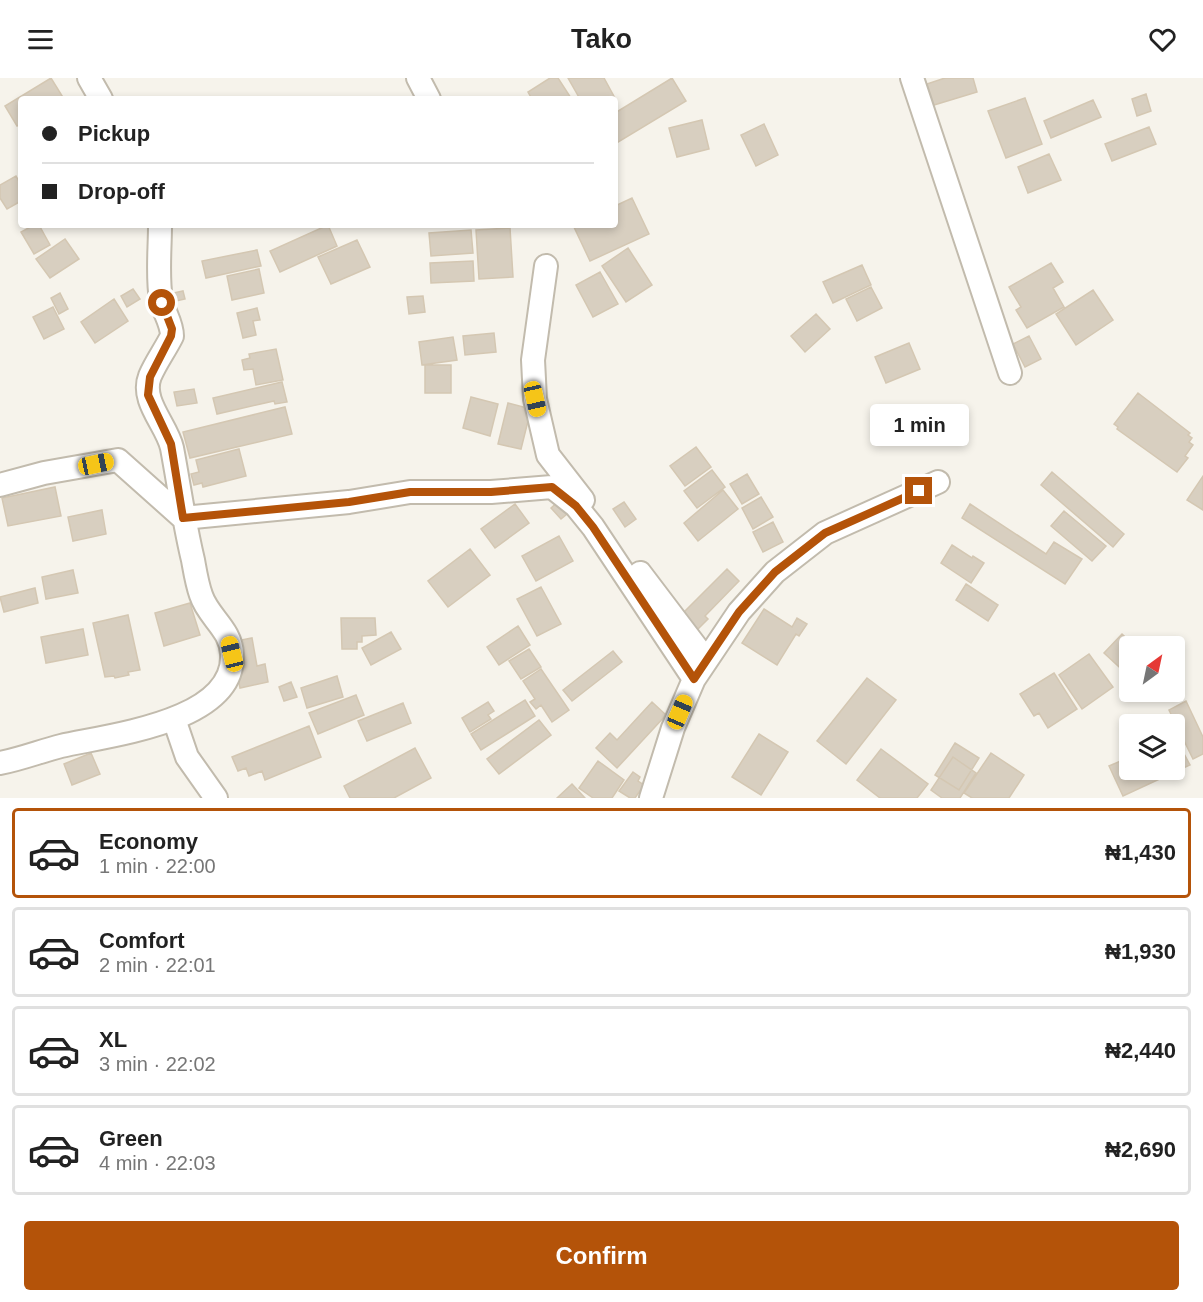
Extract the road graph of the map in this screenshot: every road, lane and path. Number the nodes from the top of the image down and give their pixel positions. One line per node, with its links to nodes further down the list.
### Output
1 (89, 78): 4 (street)
2 (418, 78): 5 (street)
3 (912, 78): 8 (street)
4 (99, 96)
5 (427, 96)
6 (160, 228): 11 (street)
7 (546, 266): 12 (street)
8 (1010, 373)
9 (938, 482): 12 (street)
10 (0, 485): 11 (street)
11 (183, 518): 13 (street); 14 (street)
12 (706, 660): 13 (street)
13 (694, 679): 17 (street)
14 (174, 719): 15 (street); 16 (street)
15 (0, 763)
16 (216, 798)
17 (651, 798)

